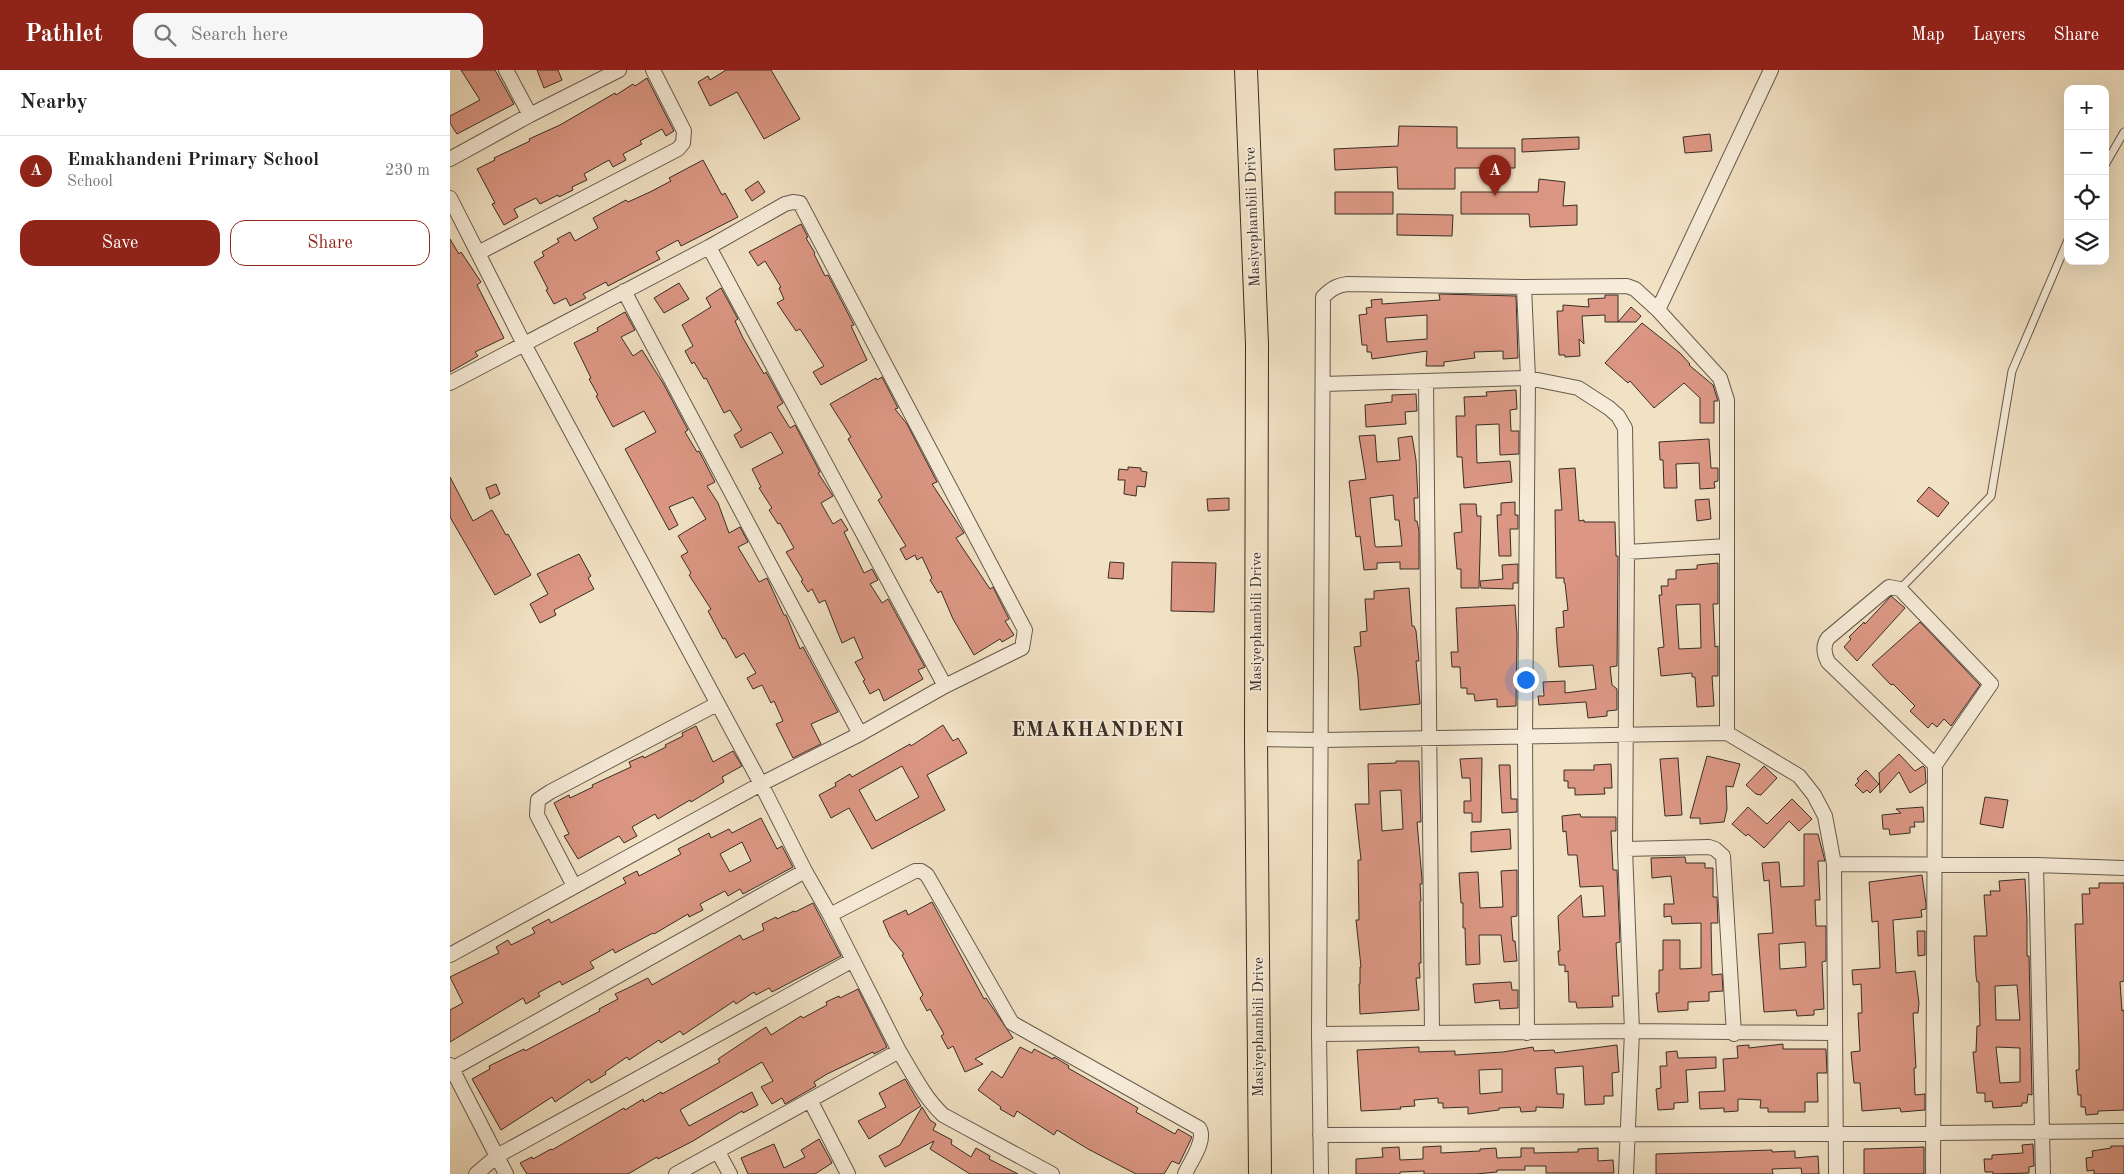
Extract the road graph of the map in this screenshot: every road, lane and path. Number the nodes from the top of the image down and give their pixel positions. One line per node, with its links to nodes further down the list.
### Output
1 (506, 70): 6 (street)
2 (619, 70): 6 (street)
3 (652, 70): 13 (street)
4 (1246, 70): 32 (main road, Masiyephambili Drive)
5 (1771, 70): 16 (street)
6 (530, 115): 9 (street)
7 (2124, 132): 8 (lane)
8 (2109, 158)
9 (450, 159)
10 (450, 198): 13 (street)
11 (709, 247): 15 (street); 25 (street); 25 (street)
12 (2064, 249): 24 (lane)
13 (478, 253): 17 (street)
14 (1524, 287): 16 (street); 18 (street); 21 (street)
15 (624, 291): 17 (street); 28 (street)
16 (1658, 310): 22 (street)
17 (524, 344): 20 (street); 26 (street)
18 (1528, 378): 19 (street); 23 (street); 29 (street)
19 (1426, 381): 21 (street); 31 (street)
20 (450, 382)
21 (1323, 384): 33 (street)
22 (1727, 546): 23 (street); 27 (street)
23 (1627, 552): 30 (street)
24 (1900, 589): 34 (street); 34 (street)
25 (945, 686): 28 (street)
26 (718, 704): 35 (street); 42 (street)
27 (1727, 733): 30 (street); 37 (street)
28 (860, 734): 35 (street)
29 (1525, 736): 30 (street); 31 (street); 48 (street)
30 (1626, 736): 36 (street)
31 (1430, 738): 33 (street); 47 (street)
32 (1256, 739): 33 (street); 70 (main road, Masiyephambili Drive)
33 (1322, 740): 50 (street)
34 (1935, 765): 38 (street)
35 (761, 784): 41 (street); 42 (street)
36 (1625, 849): 46 (street); 51 (street)
37 (1834, 864): 38 (street); 49 (street)
38 (1934, 864): 39 (street); 58 (street)
39 (2036, 865): 40 (street); 56 (street)
40 (2124, 868)
41 (805, 871): 43 (street); 53 (street)
42 (574, 886): 44 (street)
43 (830, 915): 45 (street); 69 (street)
44 (450, 955)
45 (853, 960): 52 (street); 62 (street)
46 (1632, 1031): 48 (street); 51 (street); 59 (street)
47 (1432, 1032): 48 (street); 50 (street)
48 (1527, 1033)
49 (1835, 1033): 51 (street); 57 (street)
50 (1319, 1034): 60 (street)
51 (1734, 1034)
52 (900, 1051): 54 (street); 68 (street)
53 (451, 1067): 62 (street)
54 (810, 1100): 61 (street); 67 (street)
55 (2124, 1131): 56 (street)
56 (2043, 1133): 58 (street); 75 (street)
57 (1837, 1134): 58 (street); 59 (street); 73 (street)
58 (1933, 1134): 74 (street)
59 (1626, 1135): 60 (street); 72 (street)
60 (1320, 1136): 71 (street)
61 (718, 1152): 65 (street); 66 (street)
62 (497, 1156): 63 (street); 64 (street)
63 (476, 1174)
64 (506, 1174)
65 (676, 1174)
66 (730, 1174)
67 (848, 1174)
68 (1052, 1174)
69 (1185, 1174)
70 (1260, 1174)
71 (1321, 1174)
72 (1626, 1174)
73 (1836, 1174)
74 (1933, 1174)
75 (2043, 1174)

